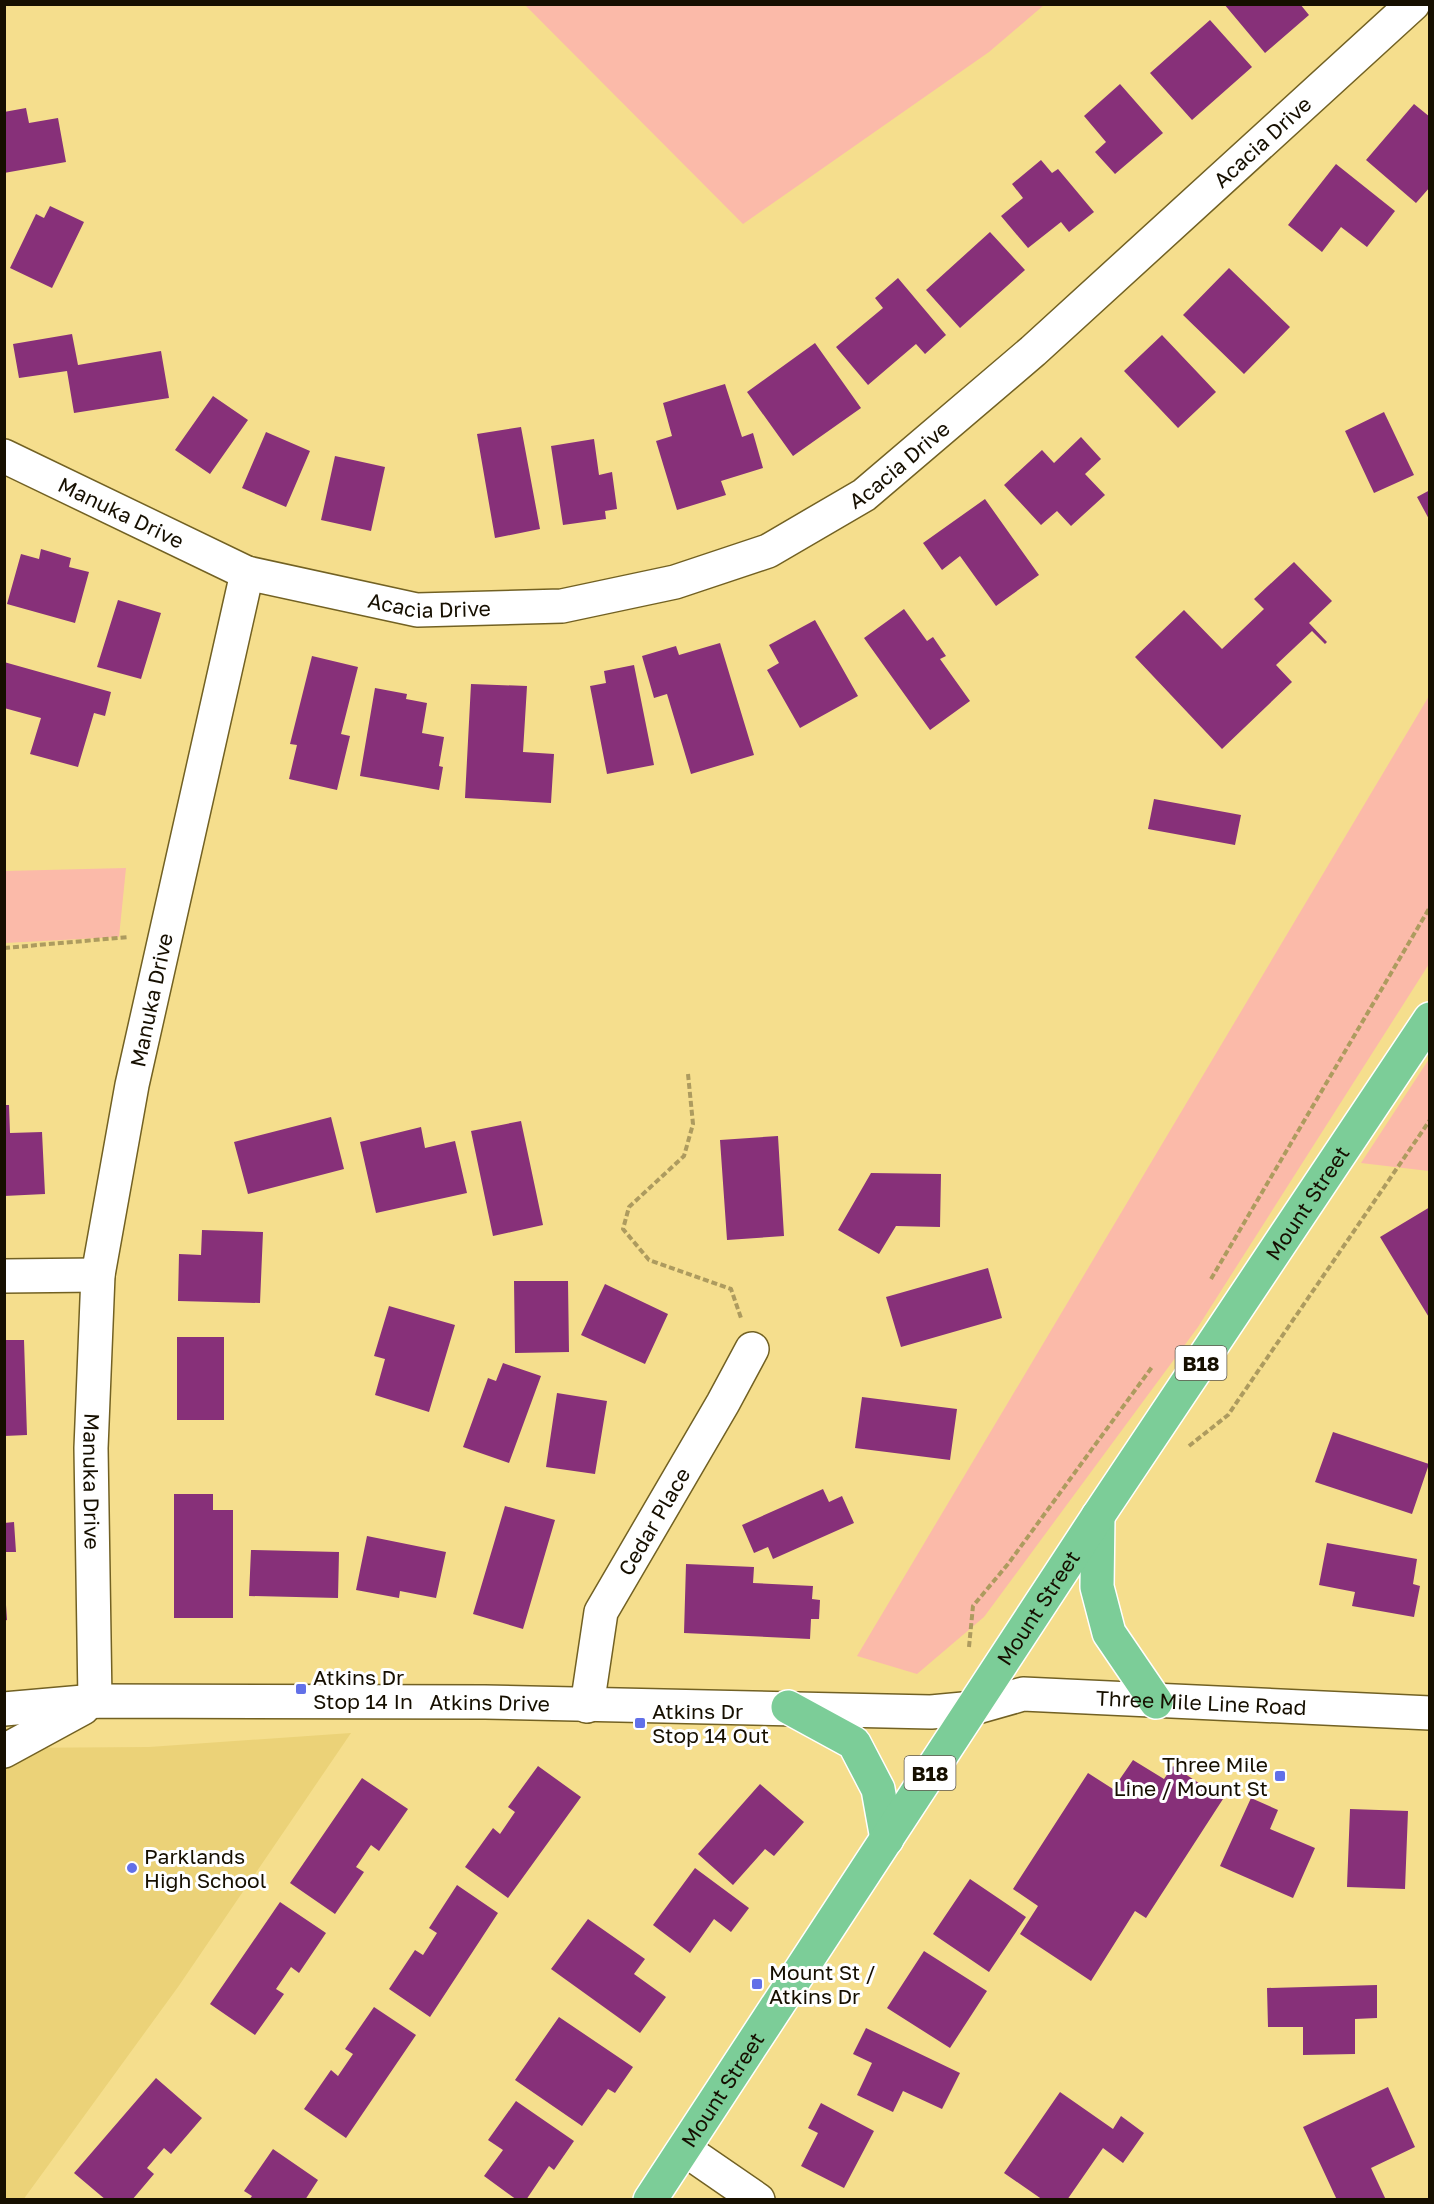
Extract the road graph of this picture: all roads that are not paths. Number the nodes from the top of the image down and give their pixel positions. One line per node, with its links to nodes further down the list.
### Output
1 (1413, 4): 3 (street, Acacia Drive)
2 (4, 456): 3 (street, Manuka Drive)
3 (247, 573): 5 (street, Manuka Drive)
4 (1430, 1019): 8 (highway, Mount Street / B18)
5 (98, 1275): 6 (street); 9 (street, Manuka Drive)
6 (4, 1276)
7 (752, 1349): 11 (street, Cedar Place)
8 (1098, 1516): 10 (highway); 13 (highway, Mount Street / B18)
9 (95, 1701): 11 (street, Atkins Drive); 14 (street, Atkins Drive); 16 (street)
10 (1156, 1702): 13 (street, Three Mile Line Road); 15 (street, Three Mile Line Road)
11 (587, 1706): 12 (street, Atkins Drive)
12 (788, 1707): 13 (street, Atkins Drive); 17 (highway)
13 (974, 1708): 17 (highway, Mount Street / B18)
14 (4, 1709)
15 (1430, 1713)
16 (4, 1750)
17 (887, 1839): 18 (highway, Mount Street / B18)
18 (684, 2149): 19 (highway, Mount Street / B18); 20 (street)
19 (650, 2199)
20 (758, 2199)

